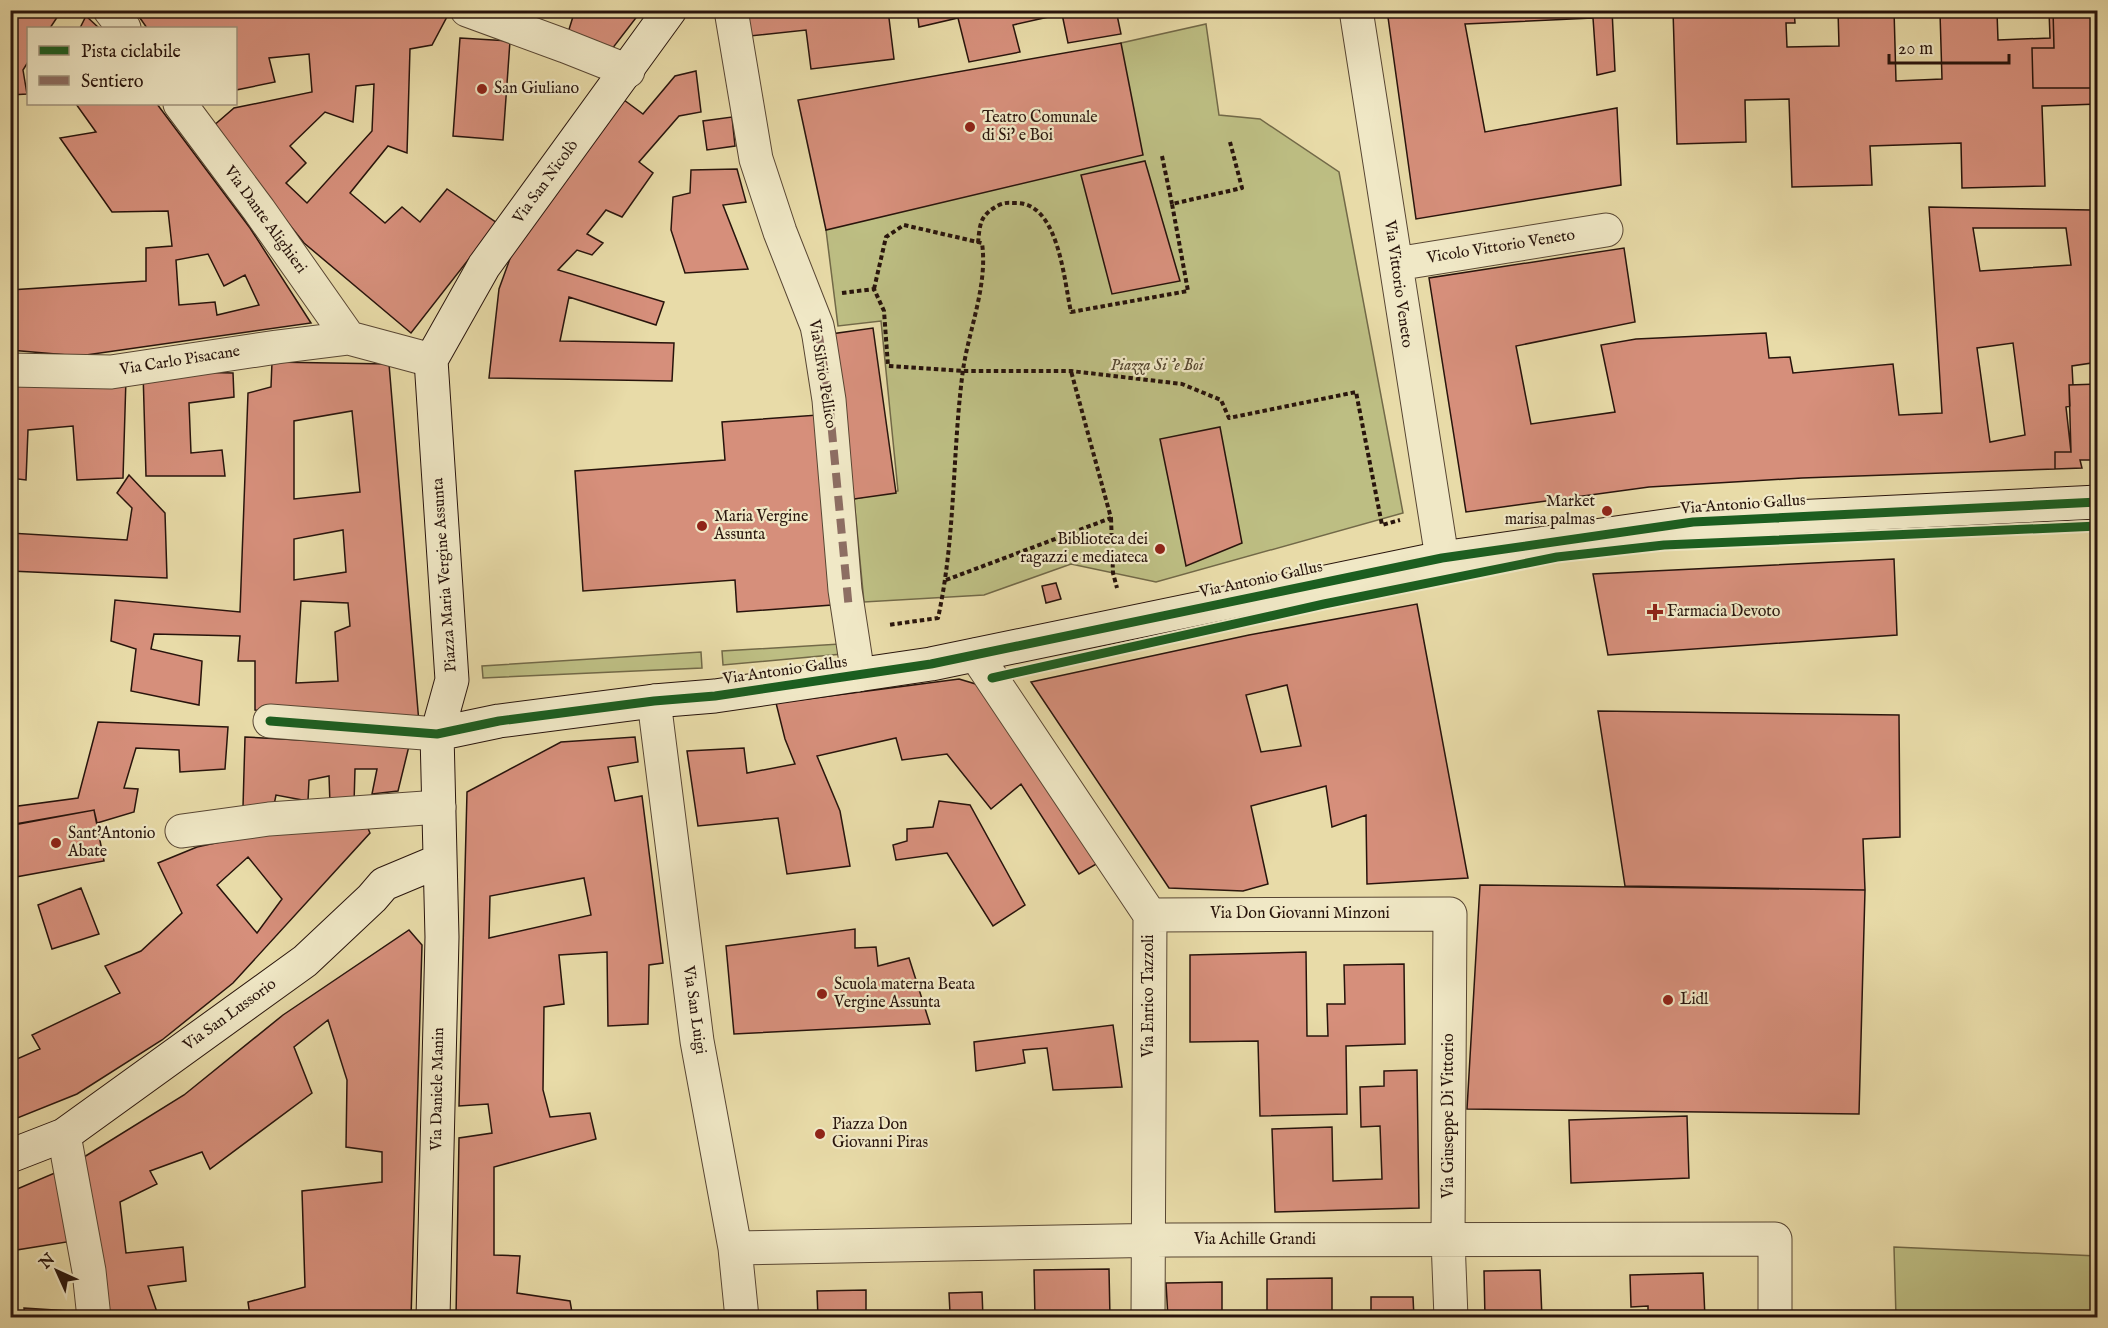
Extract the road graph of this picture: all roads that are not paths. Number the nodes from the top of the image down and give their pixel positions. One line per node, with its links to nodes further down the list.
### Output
1 (110, 10): 6 (street)
2 (467, 10): 7 (street)
3 (670, 10): 7 (street, Via San Nicolò)
4 (731, 10): 17 (street, Via Silvio Pellico)
5 (1356, 10): 10 (street, Via Vittorio Veneto)
6 (123, 27)
7 (628, 71): 12 (street, Via San Nicolò)
8 (181, 105): 11 (street, Via Dante Alighieri)
9 (1606, 230): 10 (street, Vicolo Vittorio Veneto)
10 (1396, 264): 15 (street, Via Vittorio Veneto)
11 (349, 338): 12 (street); 13 (street, Via Carlo Pisacane)
12 (431, 360): 20 (street, Piazza Maria Vergine Assunta)
13 (10, 370)
14 (2097, 502): 15 (street, Via Antonio Gallus)
15 (1442, 558): 16 (street, Via Antonio Gallus)
16 (976, 655): 17 (street, Via Antonio Gallus); 25 (street, Via Enrico Tazzoli)
17 (858, 675): 18 (street, Via Antonio Gallus)
18 (654, 701): 20 (street, Via Antonio Gallus); 30 (street, Via San Luigi)
19 (270, 721): 20 (street, Via Antonio Gallus)
20 (437, 734): 21 (street, Piazza Maria Vergine Assunta)
21 (438, 807): 22 (street); 23 (street, Piazza Maria Vergine Assunta)
22 (182, 831)
23 (440, 861): 26 (street, Via San Lussorio); 32 (street, Via Daniele Manin)
24 (1450, 914): 25 (street, Via Don Giovanni Minzoni); 28 (street, Via Giuseppe Di Vittorio)
25 (1150, 915): 29 (street, Via Enrico Tazzoli)
26 (64, 1135): 27 (street, Via San Lussorio); 31 (street)
27 (10, 1156)
28 (1448, 1239): 29 (street, Via Achille Grandi); 35 (street, Via Giuseppe Di Vittorio); 36 (street, Via Achille Grandi)
29 (1147, 1240): 30 (street, Via Achille Grandi); 34 (street, Via Enrico Tazzoli)
30 (735, 1248): 33 (street, Via San Luigi)
31 (94, 1317)
32 (433, 1317)
33 (742, 1317)
34 (1148, 1317)
35 (1451, 1317)
36 (1775, 1317)

